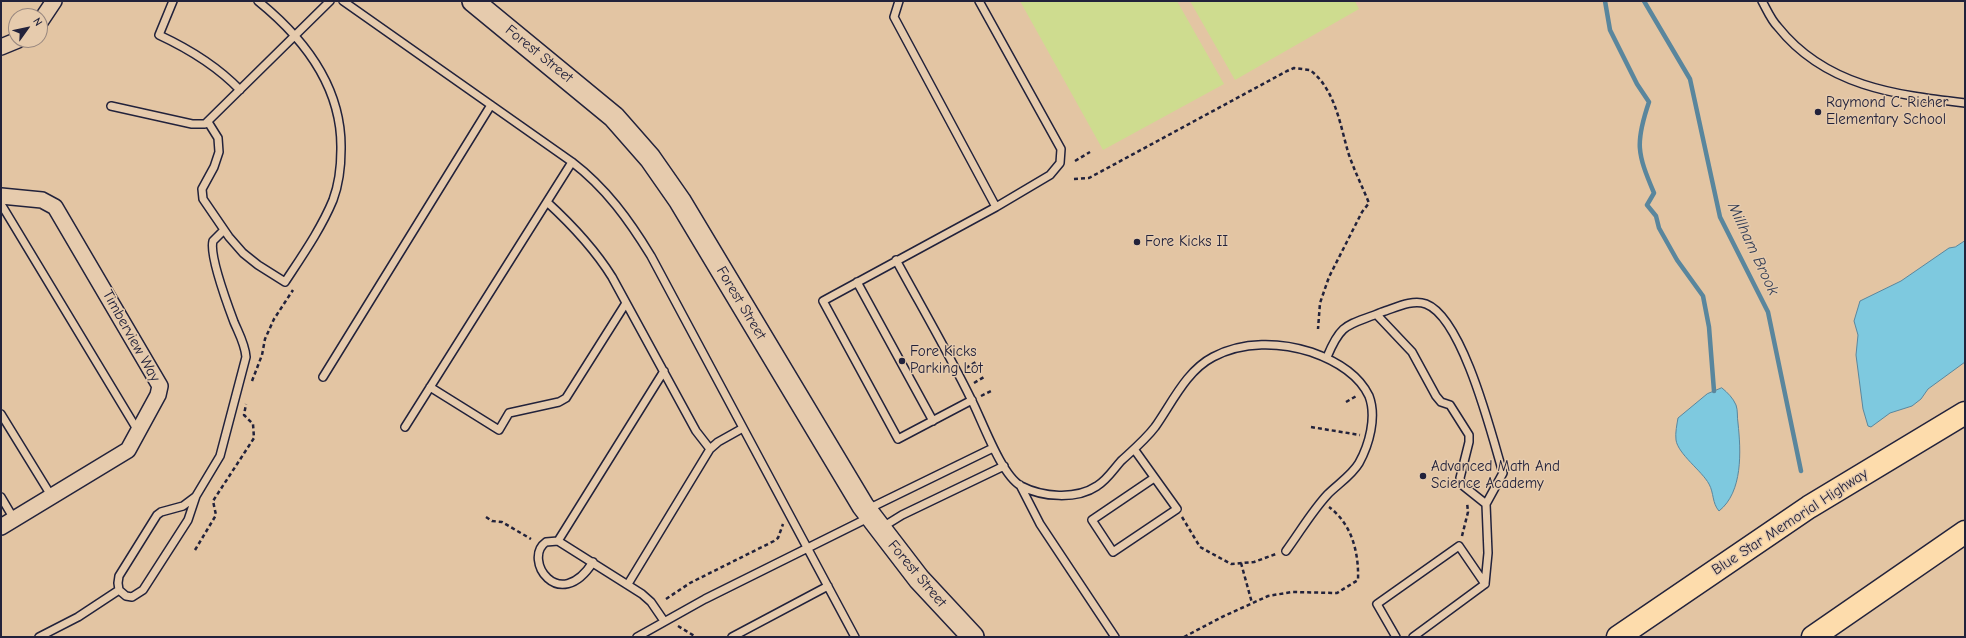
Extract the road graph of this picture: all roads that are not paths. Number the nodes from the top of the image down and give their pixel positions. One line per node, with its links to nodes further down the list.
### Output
1 (54, 1): 10 (street)
2 (173, 1): 12 (lane)
3 (258, 1): 11 (lane)
4 (330, 1): 11 (lane)
5 (343, 1): 14 (lane)
6 (473, 1): 48 (main road, Forest Street)
7 (899, 1): 21 (lane)
8 (979, 1): 21 (lane)
9 (1762, 1): 13 (lane)
10 (48, 10)
11 (296, 35): 12 (lane); 22 (lane)
12 (240, 90): 16 (lane)
13 (1965, 103)
14 (491, 104): 17 (lane); 29 (lane)
15 (111, 106): 16 (lane)
16 (208, 122): 22 (lane)
17 (572, 162): 19 (lane); 36 (lane)
18 (1, 196): 37 (street, Timberview Way)
19 (547, 202): 25 (lane); 30 (lane)
20 (1, 204): 37 (lane)
21 (996, 207): 23 (lane)
22 (224, 230): 44 (lane)
23 (896, 260): 24 (lane); 31 (lane)
24 (857, 282): 34 (lane); 34 (lane)
25 (626, 303): 28 (lane); 30 (lane)
26 (1377, 315): 27 (lane); 47 (lane); 47 (lane)
27 (1328, 358): 39 (lane); 54 (lane)
28 (664, 371): 40 (lane); 52 (lane)
29 (323, 377)
30 (430, 387): 35 (lane)
31 (972, 400): 34 (lane); 38 (lane)
32 (1965, 413): 69 (highway, Blue Star Memorial Highway)
33 (1, 414): 46 (lane)
34 (933, 420)
35 (405, 427)
36 (743, 428): 40 (lane); 53 (lane)
37 (139, 432): 46 (street, Timberview Way)
38 (994, 448): 41 (lane); 48 (lane)
39 (1134, 449): 42 (lane); 43 (lane)
40 (710, 450): 56 (lane)
41 (1004, 466): 43 (lane); 48 (lane)
42 (1154, 478): 42 (lane)
43 (1020, 486): 66 (lane)
44 (196, 496): 59 (lane); 59 (lane)
45 (1, 497): 49 (lane)
46 (52, 497): 49 (street, Timberview Way)
47 (1486, 504): 57 (lane)
48 (872, 518): 53 (lane); 65 (main road, Forest Street)
49 (14, 519): 50 (street, Timberview Way)
50 (1, 527)
51 (1965, 532): 70 (highway)
52 (558, 541): 55 (lane); 55 (lane)
53 (808, 548): 58 (lane); 60 (lane)
54 (1286, 551)
55 (593, 562): 56 (lane)
56 (628, 584): 60 (lane)
57 (1485, 584): 67 (lane); 68 (lane)
58 (828, 586): 63 (lane); 64 (lane)
59 (119, 590): 61 (lane)
60 (664, 621): 62 (lane)
61 (39, 637)
62 (637, 637)
63 (732, 637)
64 (855, 637)
65 (973, 637)
66 (1115, 637)
67 (1396, 637)
68 (1413, 637)
69 (1618, 637)
70 (1814, 637)

